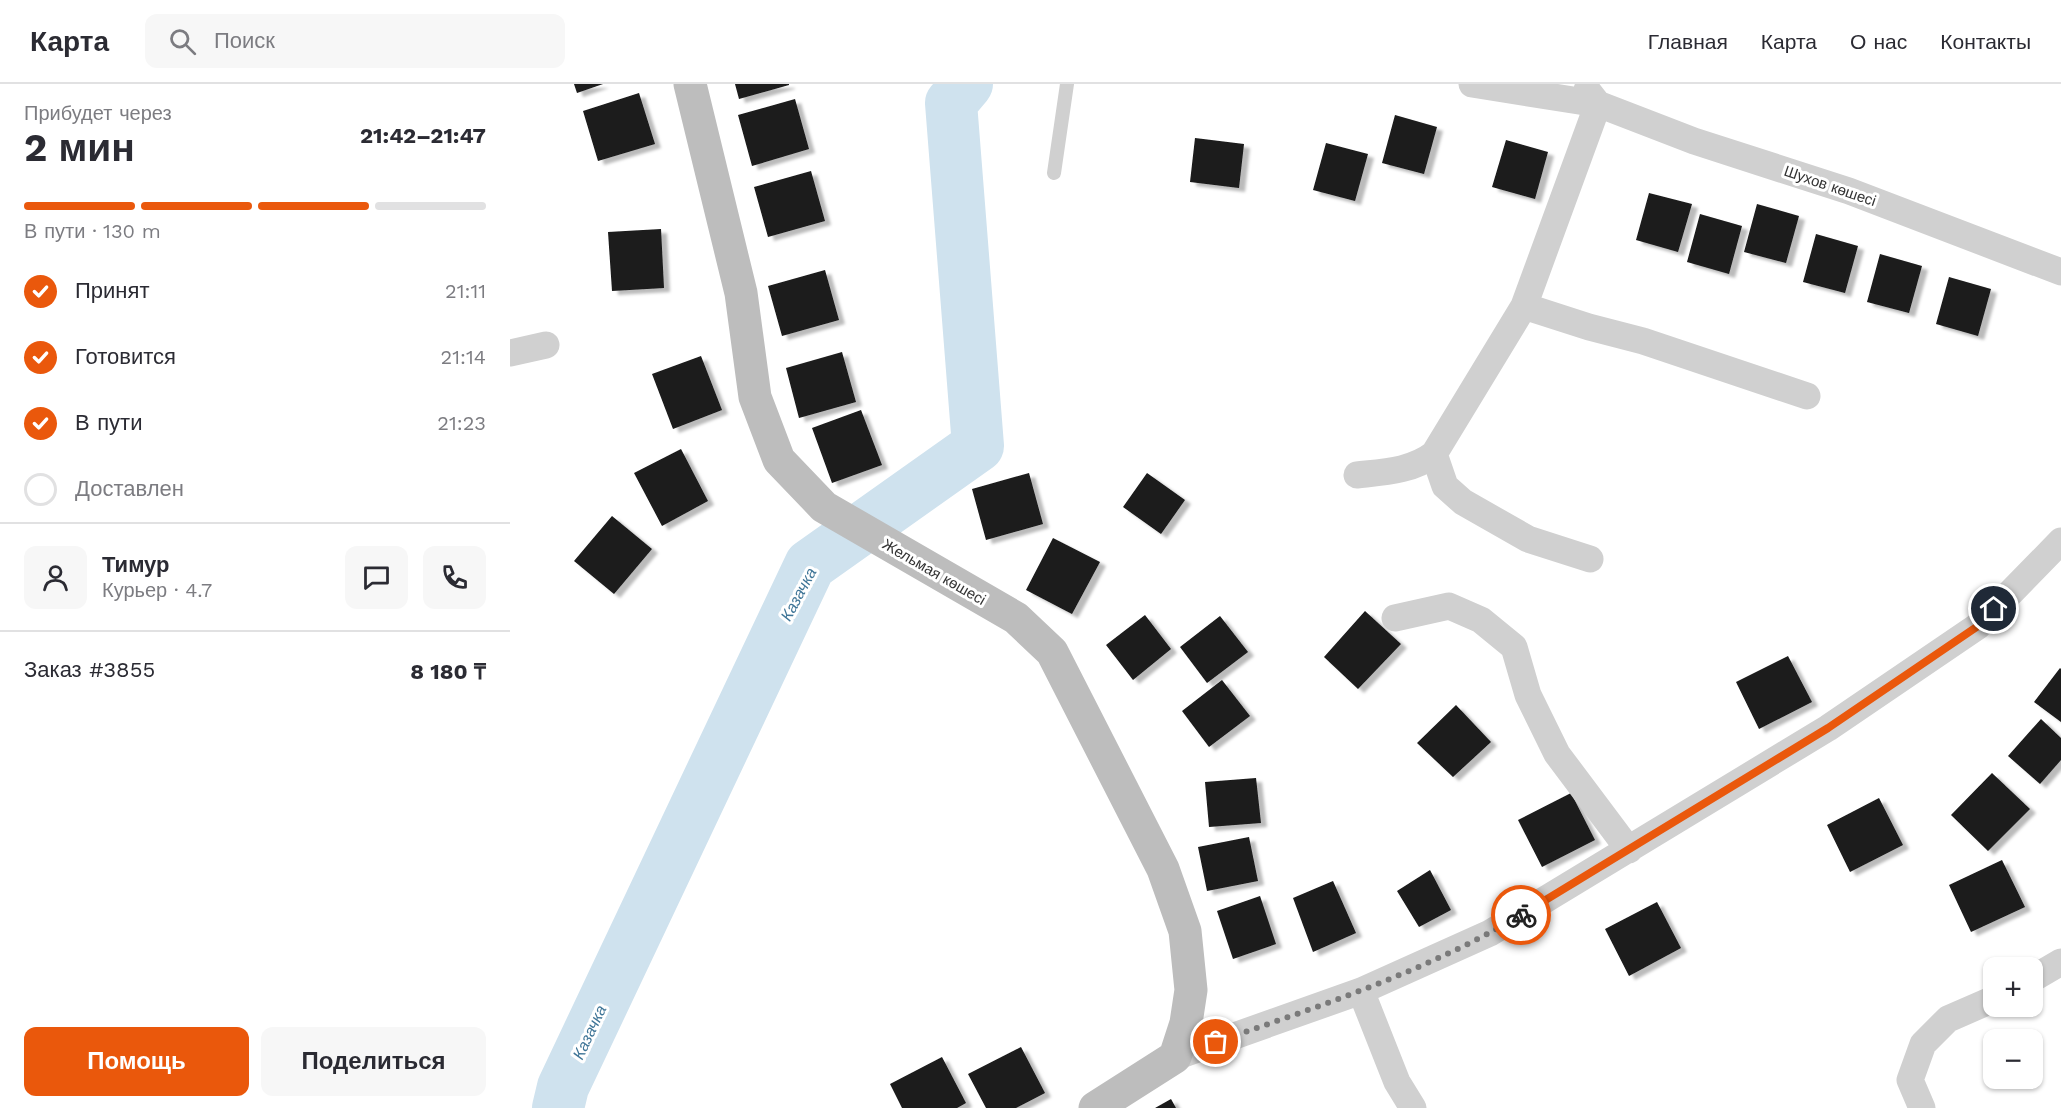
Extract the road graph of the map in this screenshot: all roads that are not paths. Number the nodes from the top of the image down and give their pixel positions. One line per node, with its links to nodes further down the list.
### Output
1 (690, 84): 21 (street, Жельмая көшесі)
2 (1066, 84): 5 (lane)
3 (1472, 84): 4 (street, Шухов көшесі)
4 (1590, 94): 6 (street, Шухов көшесі); 7 (street)
5 (1054, 173)
6 (2061, 272)
7 (1524, 306): 10 (street); 11 (street)
8 (546, 345): 9 (street)
9 (510, 353)
10 (1807, 396)
11 (1434, 454): 12 (street); 14 (street)
12 (1357, 475)
13 (2061, 541): 16 (street)
14 (1590, 559)
15 (1395, 618): 16 (street)
16 (1629, 850): 19 (street)
17 (2061, 962): 18 (street)
18 (2043, 973)
19 (1361, 991): 21 (street); 23 (street)
20 (1983, 1004): 24 (street)
21 (1175, 1057): 22 (street)
22 (1093, 1107)
23 (1413, 1108)
24 (1922, 1108)

